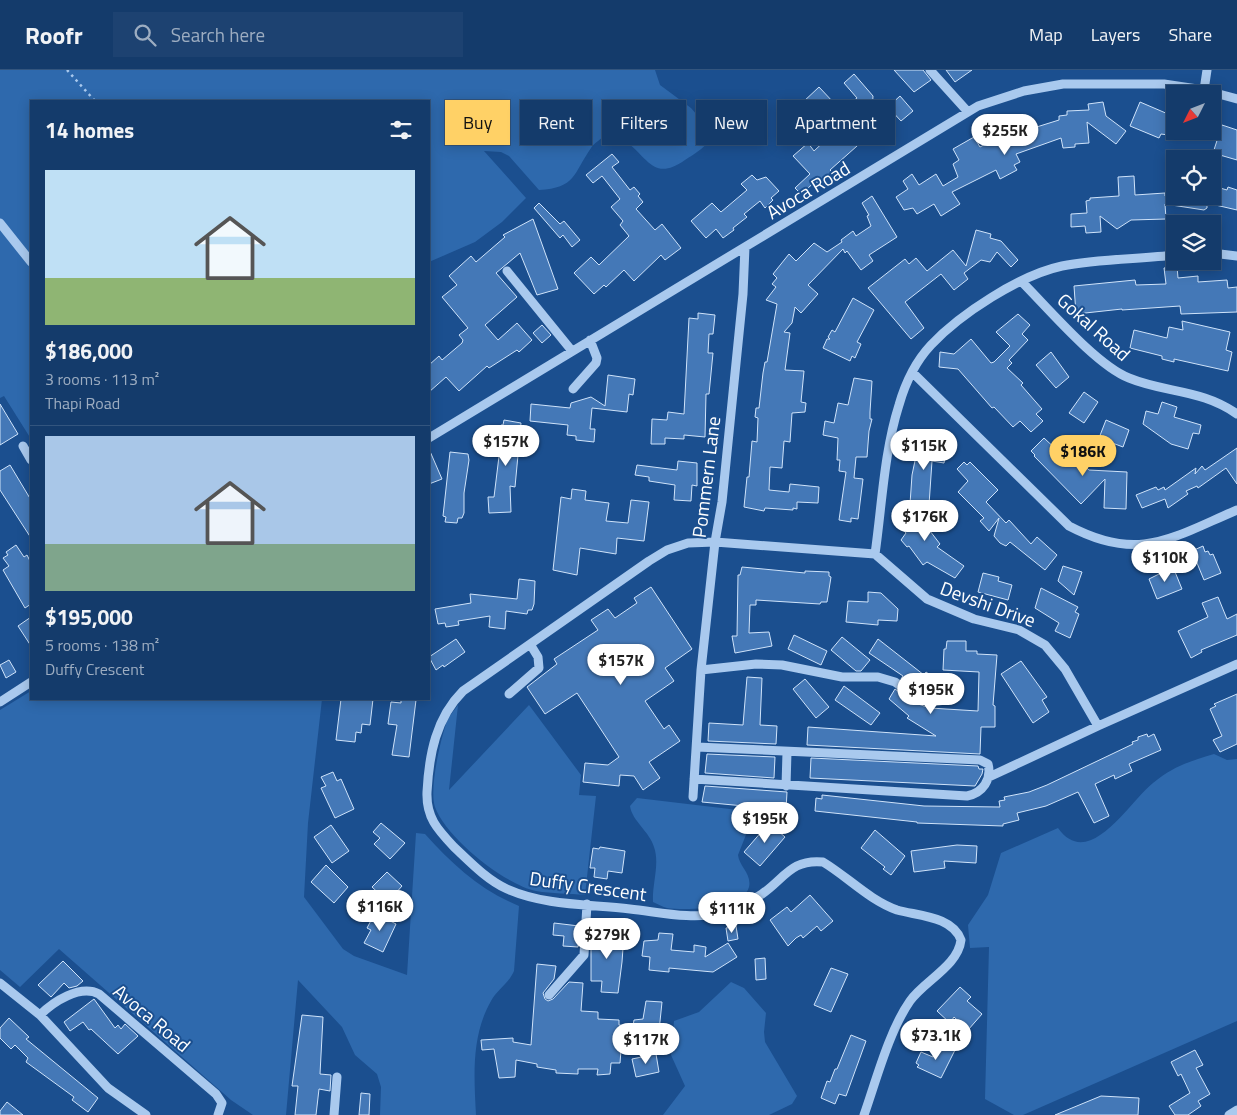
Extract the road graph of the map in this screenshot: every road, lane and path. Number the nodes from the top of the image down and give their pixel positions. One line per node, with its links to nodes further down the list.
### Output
1 (67, 70): 8 (path)
2 (930, 70): 9 (street)
3 (1207, 70): 5 (street)
4 (1171, 85): 9 (street, Avoca Road)
5 (1205, 85)
6 (1221, 95): 7 (street, Avoca Road)
7 (1237, 99)
8 (94, 100)
9 (968, 112): 11 (street, Avoca Road)
10 (0, 223): 15 (street)
11 (745, 247): 18 (street, Avoca Road); 27 (street, Pommern Lane)
12 (1221, 254): 13 (street)
13 (1237, 256)
14 (1166, 257): 17 (street)
15 (30, 261)
16 (507, 272): 19 (street)
17 (1021, 281): 20 (street); 22 (street, Gokal Road)
18 (590, 340): 19 (street, Avoca Road); 21 (street)
19 (572, 351): 23 (street, Avoca Road)
20 (912, 372): 26 (street); 28 (street)
21 (573, 388)
22 (1237, 414)
23 (430, 437)
24 (23, 446): 25 (street)
25 (30, 458)
26 (1237, 510)
27 (715, 542): 28 (street); 29 (street, Duffy Crescent); 31 (street, Pommern Lane)
28 (875, 554): 36 (street, Devshi Drive)
29 (530, 644): 33 (street); 43 (street, Duffy Crescent)
30 (1237, 664): 36 (street)
31 (701, 670): 34 (street); 37 (street, Pommern Lane)
32 (30, 683): 35 (street)
33 (509, 694)
34 (951, 699)
35 (0, 702)
36 (1098, 726): 39 (street)
37 (697, 747): 38 (street); 40 (street, Pommern Lane)
38 (787, 752): 39 (street); 41 (street)
39 (989, 777): 41 (street)
40 (694, 779): 41 (street); 42 (street, Pommern Lane)
41 (786, 786)
42 (693, 797)
43 (587, 904): 45 (street); 52 (street, Duffy Crescent)
44 (0, 983): 46 (street)
45 (549, 994)
46 (40, 1015): 49 (street); 50 (street, Avoca Road)
47 (337, 1077): 51 (street)
48 (1237, 1110): 53 (street)
49 (146, 1115)
50 (218, 1115)
51 (334, 1115)
52 (864, 1115)
53 (1229, 1115)

